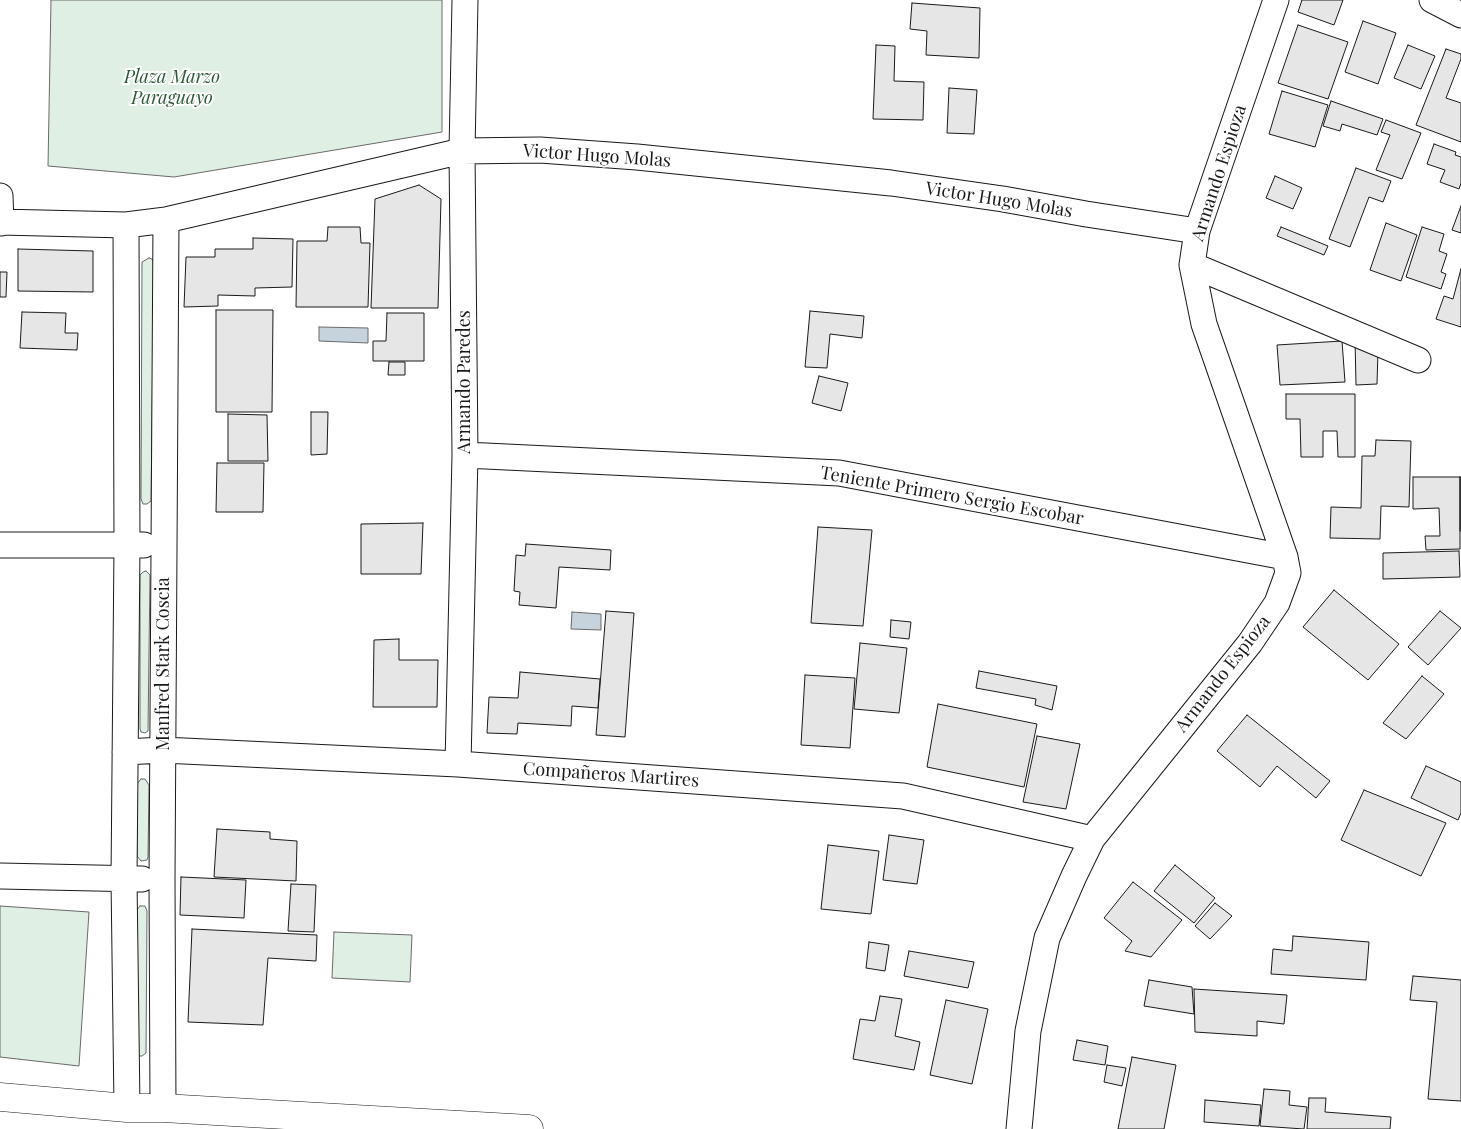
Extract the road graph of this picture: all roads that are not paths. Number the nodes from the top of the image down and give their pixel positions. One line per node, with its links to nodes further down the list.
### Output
1 (465, 0): 5 (street, Armando Paredes)
2 (1276, 0): 10 (street, Armando Espioza)
3 (1432, 0): 4 (street)
4 (1461, 15)
5 (462, 150): 7 (street, Victor Hugo Molas); 10 (street, Victor Hugo Molas); 13 (street, Armando Paredes)
6 (0, 196): 8 (street)
7 (166, 220): 9 (street, Victor Hugo Molas); 15 (street, Manfred Stark Coscia)
8 (0, 222): 9 (street, Victor Hugo Molas)
9 (126, 225): 16 (street, Manfred Stark Coscia)
10 (1197, 231): 11 (street, Armando Espioza)
11 (1192, 265): 12 (street); 17 (street, Armando Espioza)
12 (1418, 360)
13 (465, 455): 17 (street, Teniente Primero Sergio Escobar); 20 (street, Armando Paredes)
14 (0, 545): 16 (street)
15 (164, 545): 16 (street); 18 (street, Manfred Stark Coscia)
16 (127, 546): 19 (street, Manfred Stark Coscia)
17 (1285, 556): 21 (street, Armando Espioza)
18 (163, 750): 19 (street, Compañeros Martires); 20 (street, Compañeros Martires); 24 (street, Manfred Stark Coscia)
19 (125, 752): 23 (street, Manfred Stark Coscia)
20 (458, 764): 21 (street, Compañeros Martires)
21 (1092, 839): 29 (street, Armando Espioza)
22 (0, 876): 23 (street)
23 (124, 879): 24 (street); 26 (street, Manfred Stark Coscia)
24 (162, 880): 27 (street, Manfred Stark Coscia)
25 (0, 1097): 26 (street)
26 (127, 1108): 27 (street)
27 (163, 1108): 28 (street)
28 (529, 1129)
29 (1019, 1129)

